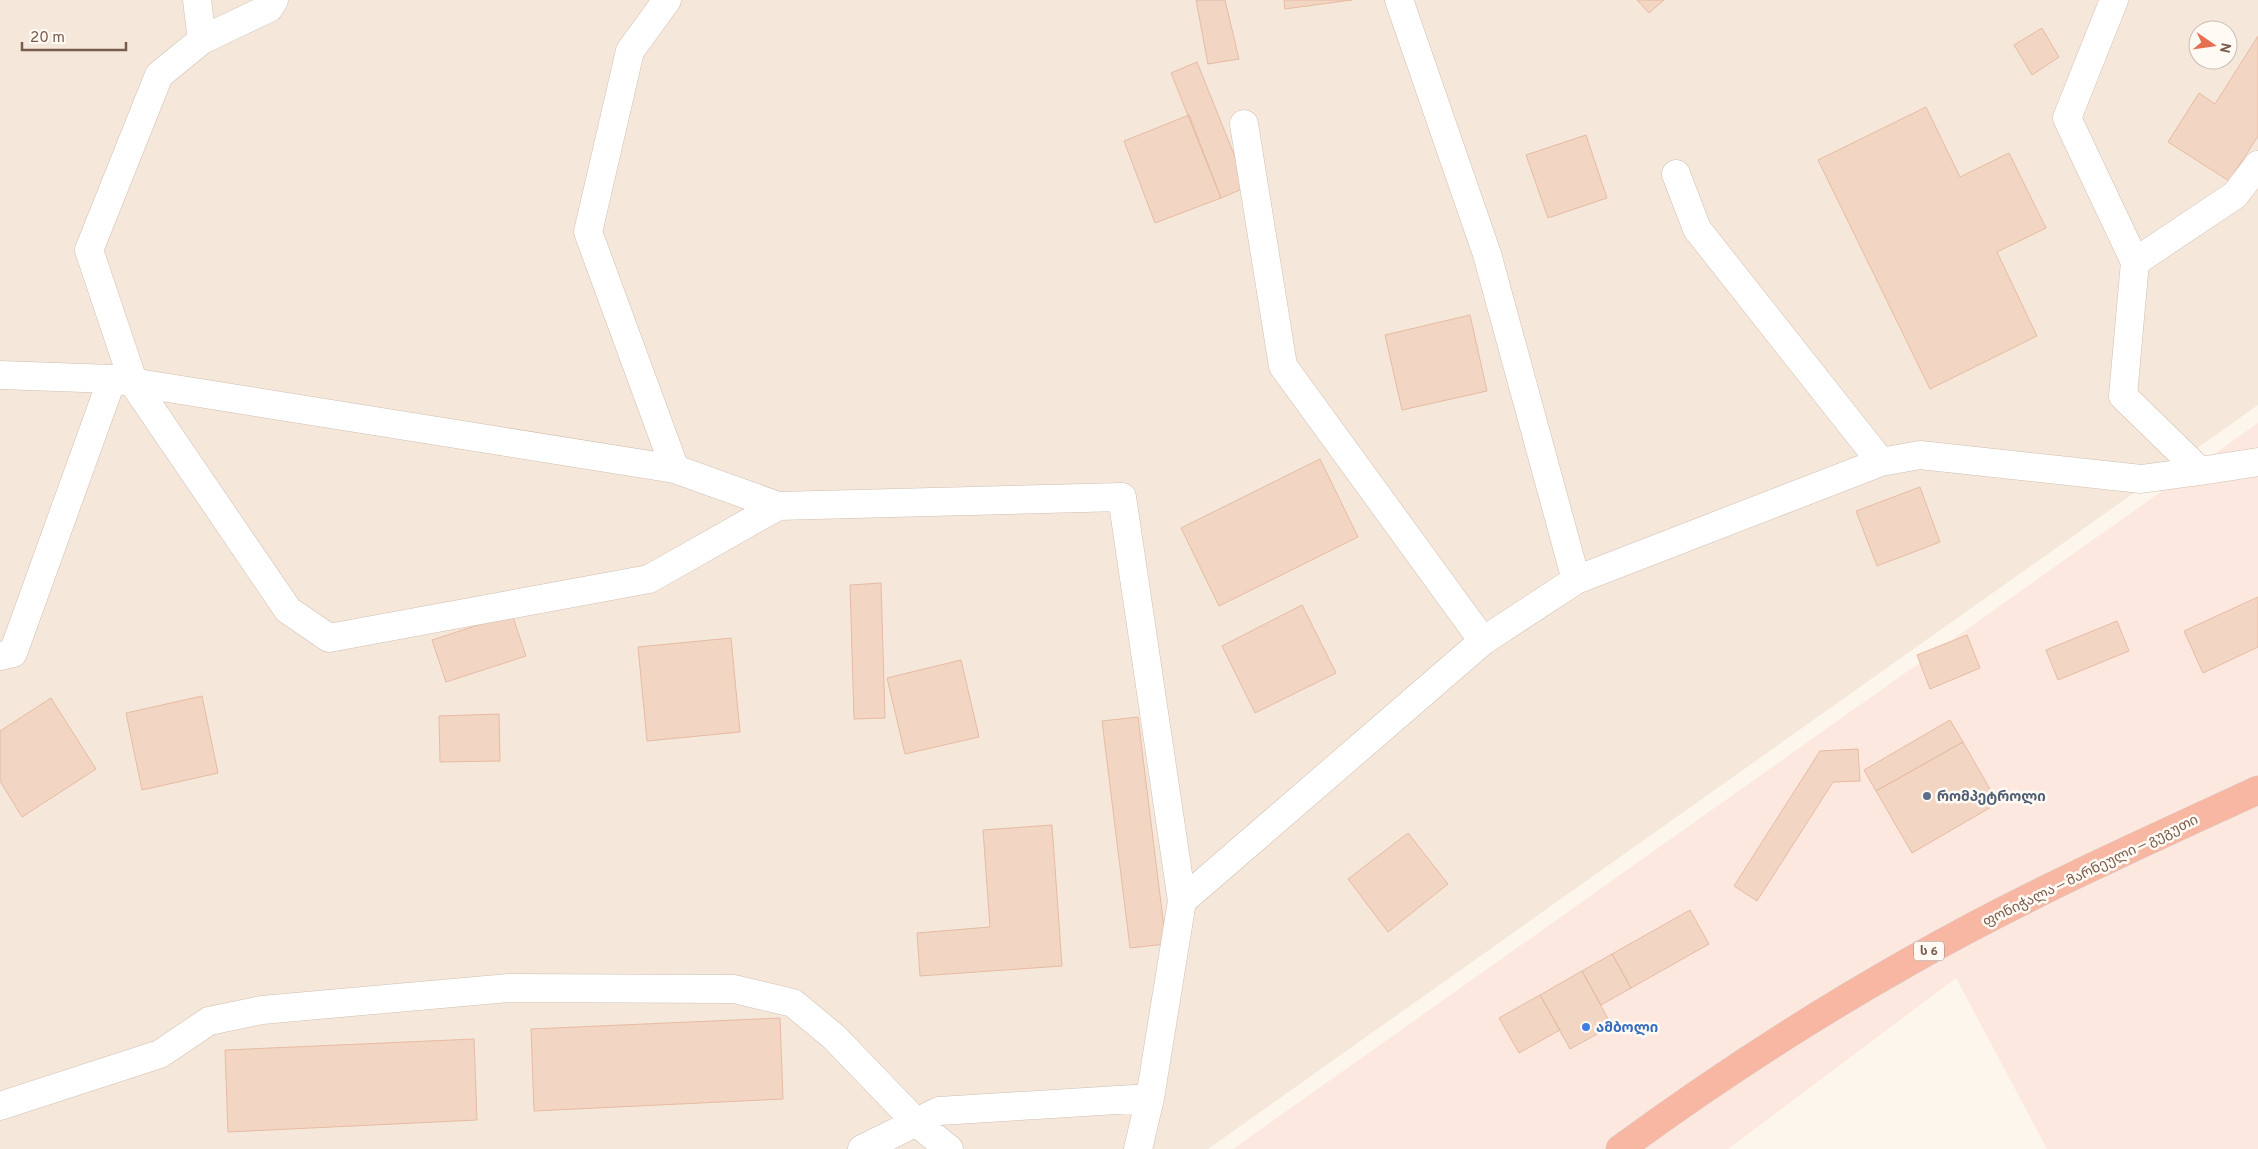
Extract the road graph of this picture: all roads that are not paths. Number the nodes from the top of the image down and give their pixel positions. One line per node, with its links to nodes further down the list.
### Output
1 (197, 0): 6 (street)
2 (274, 0): 6 (street)
3 (667, 0): 15 (street)
4 (1399, 0): 18 (street)
5 (2114, 0): 10 (street)
6 (202, 40): 12 (street)
7 (1244, 124): 19 (street)
8 (2258, 165): 10 (street)
9 (1676, 174): 13 (street)
10 (2135, 262): 16 (street)
11 (0, 375): 12 (street)
12 (123, 382): 15 (street); 17 (street); 20 (street)
13 (1881, 462): 16 (street); 18 (street)
14 (2258, 462): 16 (street)
15 (675, 469): 17 (street)
16 (2200, 471)
17 (778, 506): 22 (street)
18 (1576, 580): 19 (street)
19 (1482, 641): 22 (street)
20 (0, 656)
21 (2258, 790): 29 (highway, ფონიჭალა — მარნეული — გუგუთი / ს 6)
22 (1182, 901): 23 (street)
23 (1150, 1098): 25 (street); 28 (street)
24 (0, 1106): 25 (street)
25 (916, 1122): 26 (street); 27 (street)
26 (862, 1149)
27 (949, 1149)
28 (1138, 1149)
29 (1620, 1149)

